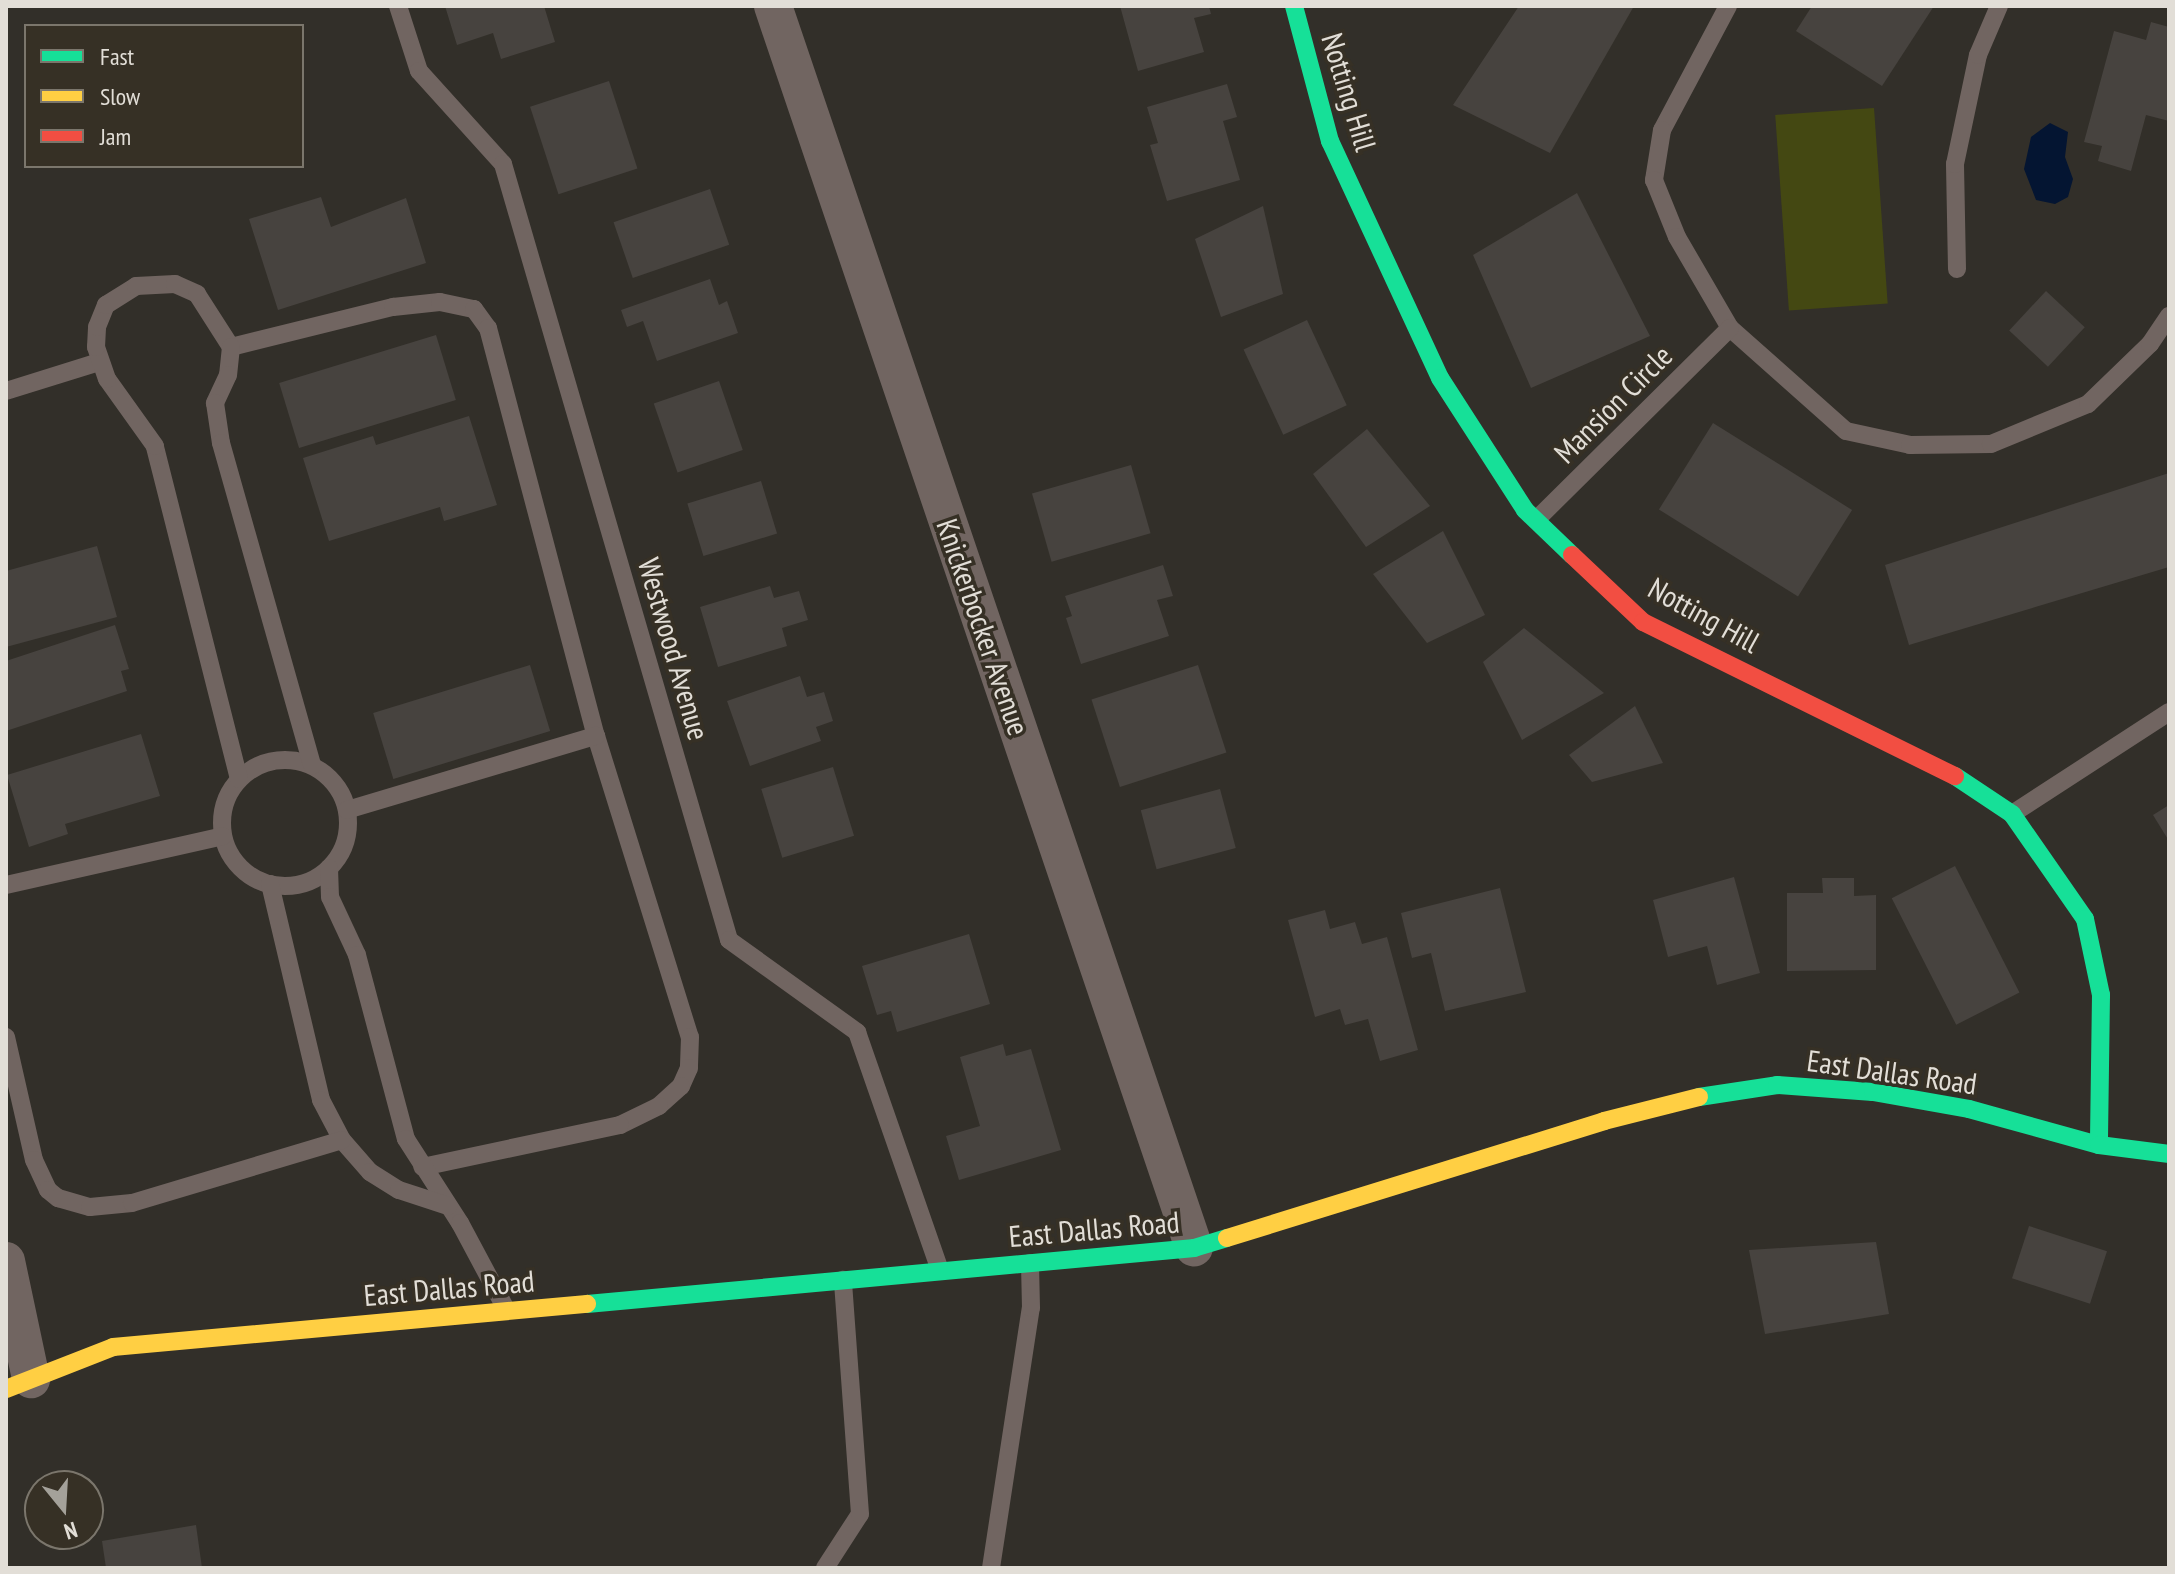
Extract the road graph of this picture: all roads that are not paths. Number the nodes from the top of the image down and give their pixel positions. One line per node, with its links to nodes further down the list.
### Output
1 (398, 6): 32 (lane, Westwood Avenue)
2 (773, 6): 29 (street, Knickerbocker Avenue)
3 (1294, 6): 12 (street, Notting Hill)
4 (1728, 6): 8 (lane)
5 (1999, 6): 6 (lane)
6 (1957, 269)
7 (2169, 316): 8 (lane)
8 (1730, 328): 12 (lane, Mansion Circle)
9 (231, 347): 10 (lane); 14 (lane); 15 (lane)
10 (99, 362): 11 (lane); 16 (lane)
11 (6, 391)
12 (1536, 520): 18 (street, Notting Hill)
13 (2169, 712): 18 (lane)
14 (596, 736): 17 (lane); 27 (lane)
15 (312, 765): 16 (lane); 17 (lane)
16 (239, 779): 19 (lane)
17 (347, 810): 20 (lane)
18 (2012, 814): 25 (street, Notting Hill)
19 (223, 836): 21 (lane); 22 (lane)
20 (329, 868): 21 (lane); 27 (lane)
21 (270, 884): 24 (lane)
22 (6, 885)
23 (6, 1037): 24 (lane)
24 (342, 1140): 28 (lane)
25 (2099, 1145): 26 (street, East Dallas Road); 29 (street, East Dallas Road)
26 (2169, 1154)
27 (422, 1167): 28 (lane)
28 (448, 1206): 34 (lane)
29 (1194, 1248): 31 (street, East Dallas Road)
30 (6, 1261): 35 (street)
31 (1030, 1263): 32 (street, East Dallas Road); 37 (lane)
32 (940, 1271): 33 (street, East Dallas Road)
33 (843, 1280): 34 (street, East Dallas Road); 36 (lane)
34 (507, 1311): 35 (street, East Dallas Road)
35 (18, 1384)
36 (825, 1568)
37 (991, 1568)

